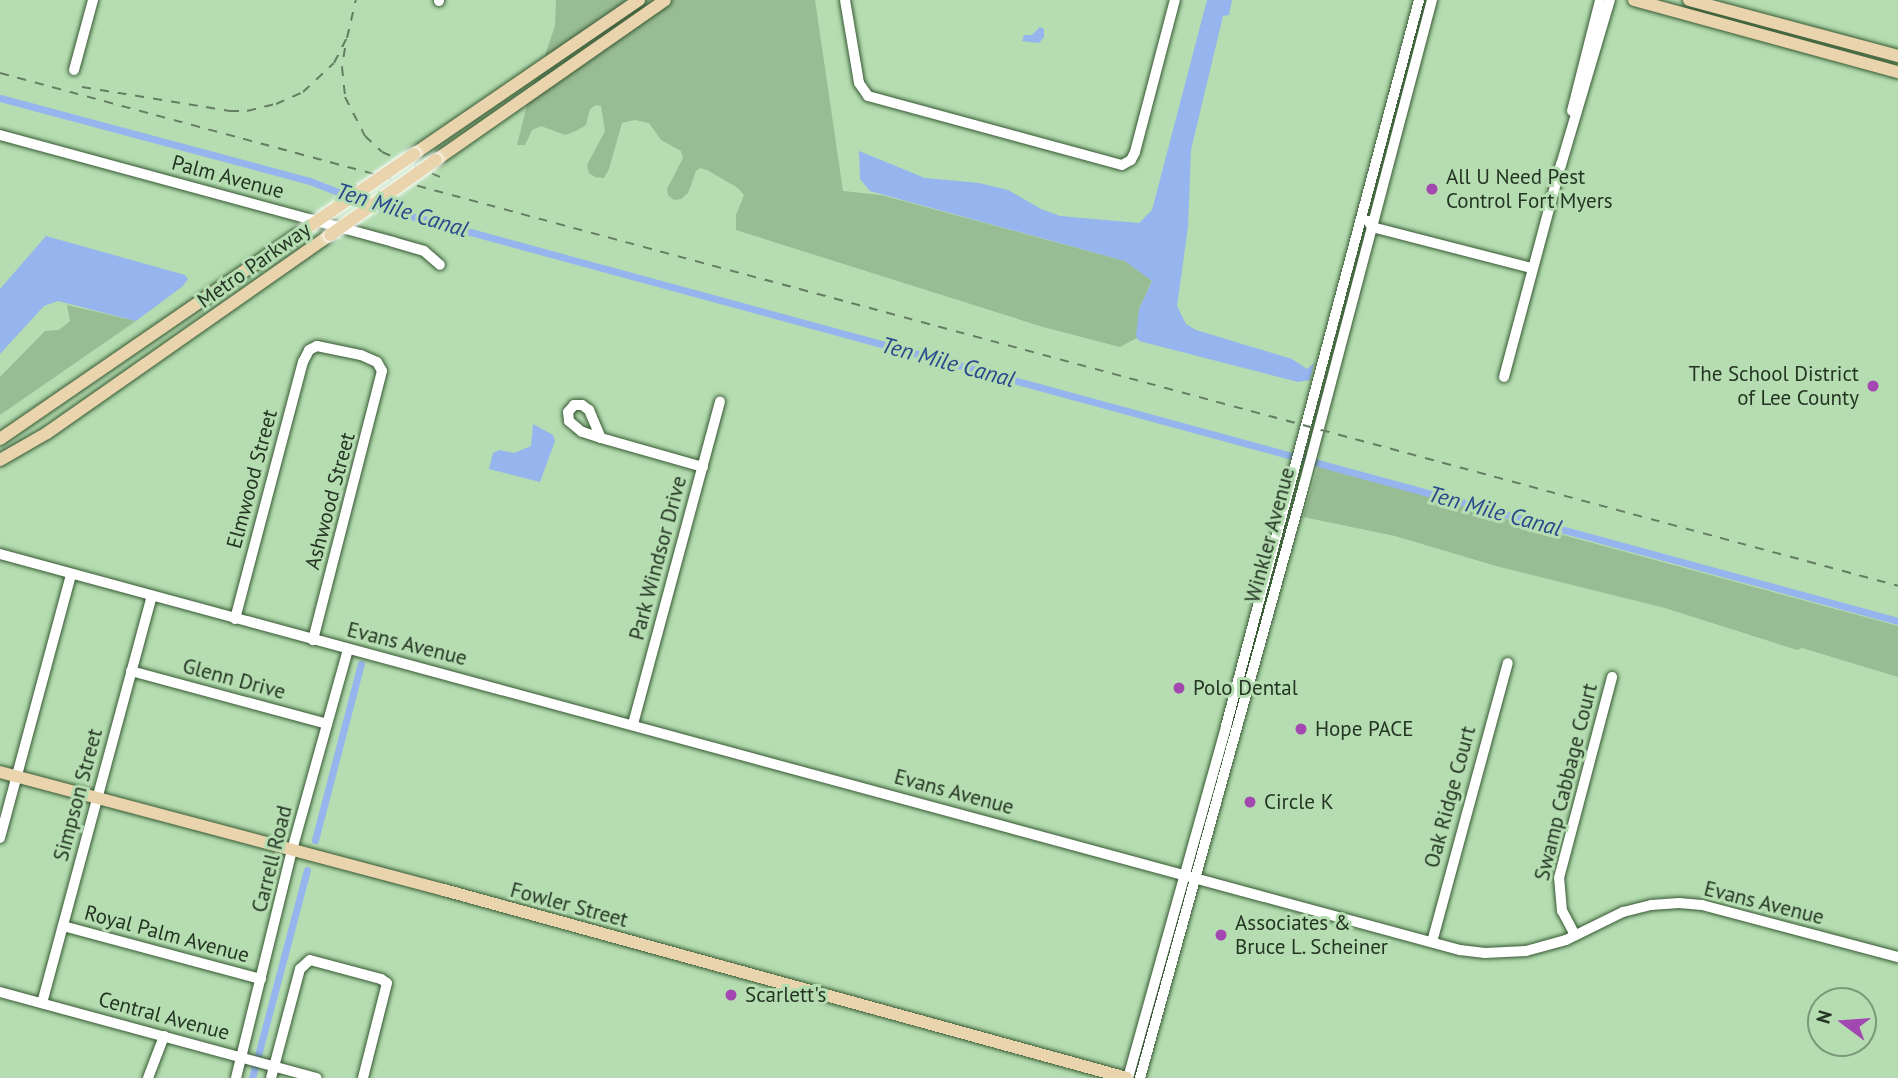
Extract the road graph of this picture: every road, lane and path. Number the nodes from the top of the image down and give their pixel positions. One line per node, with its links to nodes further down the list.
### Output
1 (93, 0): 13 (street)
2 (639, 0): 27 (main road, Metro Parkway, bridge)
3 (664, 0): 28 (main road, Metro Parkway, bridge)
4 (845, 0): 5 (street)
5 (1175, 0)
6 (1419, 0): 17 (street, Winkler Avenue)
7 (1432, 0): 18 (street, Winkler Avenue)
8 (1600, 0): 16 (street)
9 (1610, 0): 16 (street)
10 (1634, 0): 14 (main road)
11 (1689, 0): 12 (main road)
12 (1898, 57)
13 (74, 70)
14 (1898, 72)
15 (0, 135): 19 (street, Palm Avenue)
16 (1561, 165): 20 (street)
17 (1375, 167): 18 (street); 21 (street, Winkler Avenue)
18 (1372, 227): 20 (street); 22 (street, Winkler Avenue)
19 (440, 265)
20 (1532, 268): 24 (street)
21 (1339, 302): 22 (street); 46 (street, Winkler Avenue)
22 (1343, 338): 47 (street, Winkler Avenue)
23 (382, 371): 33 (street, Elmwood Street); 34 (street, Ashwood Street)
24 (1503, 377)
25 (720, 402): 29 (street, Park Windsor Drive)
26 (601, 438): 29 (street)
27 (0, 439)
28 (0, 460)
29 (703, 467): 40 (street, Park Windsor Drive)
30 (0, 554): 31 (street, Evans Avenue)
31 (71, 574): 32 (street, Evans Avenue); 42 (street)
32 (152, 596): 33 (street, Evans Avenue); 37 (street, Simpson Street)
33 (234, 619): 34 (street, Evans Avenue)
34 (313, 640): 35 (street, Evans Avenue)
35 (348, 649): 39 (street, Carrell Road); 40 (street, Evans Avenue)
36 (1507, 663): 50 (street, Oak Ridge Court)
37 (131, 671): 39 (street, Glenn Drive); 43 (street, Simpson Street)
38 (1612, 677): 49 (street, Swamp Cabbage Court)
39 (327, 724): 45 (street, Carrell Road)
40 (633, 724): 46 (street, Evans Avenue)
41 (0, 772): 42 (main road, Fowler Street)
42 (17, 776): 43 (main road, Fowler Street); 44 (street)
43 (97, 798): 45 (main road, Fowler Street); 48 (street, Simpson Street)
44 (0, 838)
45 (292, 850): 52 (street, Carrell Road); 63 (main road, Fowler Street)
46 (1184, 873): 47 (street, Evans Avenue); 63 (street, Winkler Avenue)
47 (1195, 877): 50 (street, Evans Avenue); 64 (street, Winkler Avenue)
48 (63, 926): 52 (street, Royal Palm Avenue); 54 (street, Simpson Street)
49 (1575, 935): 50 (street, Evans Avenue); 51 (street, Evans Avenue)
50 (1432, 942)
51 (1898, 957)
52 (261, 979): 56 (street, Carrell Road)
53 (0, 992): 54 (street, Central Avenue)
54 (42, 1003): 55 (street, Central Avenue)
55 (163, 1036): 56 (street, Central Avenue); 58 (street)
56 (244, 1058): 57 (street, Central Avenue); 59 (street, Carrell Road)
57 (270, 1065): 60 (street); 61 (street, Central Avenue); 62 (street)
58 (148, 1078)
59 (236, 1078)
60 (271, 1078)
61 (317, 1078)
62 (363, 1078)
63 (1127, 1078)
64 (1140, 1078)

